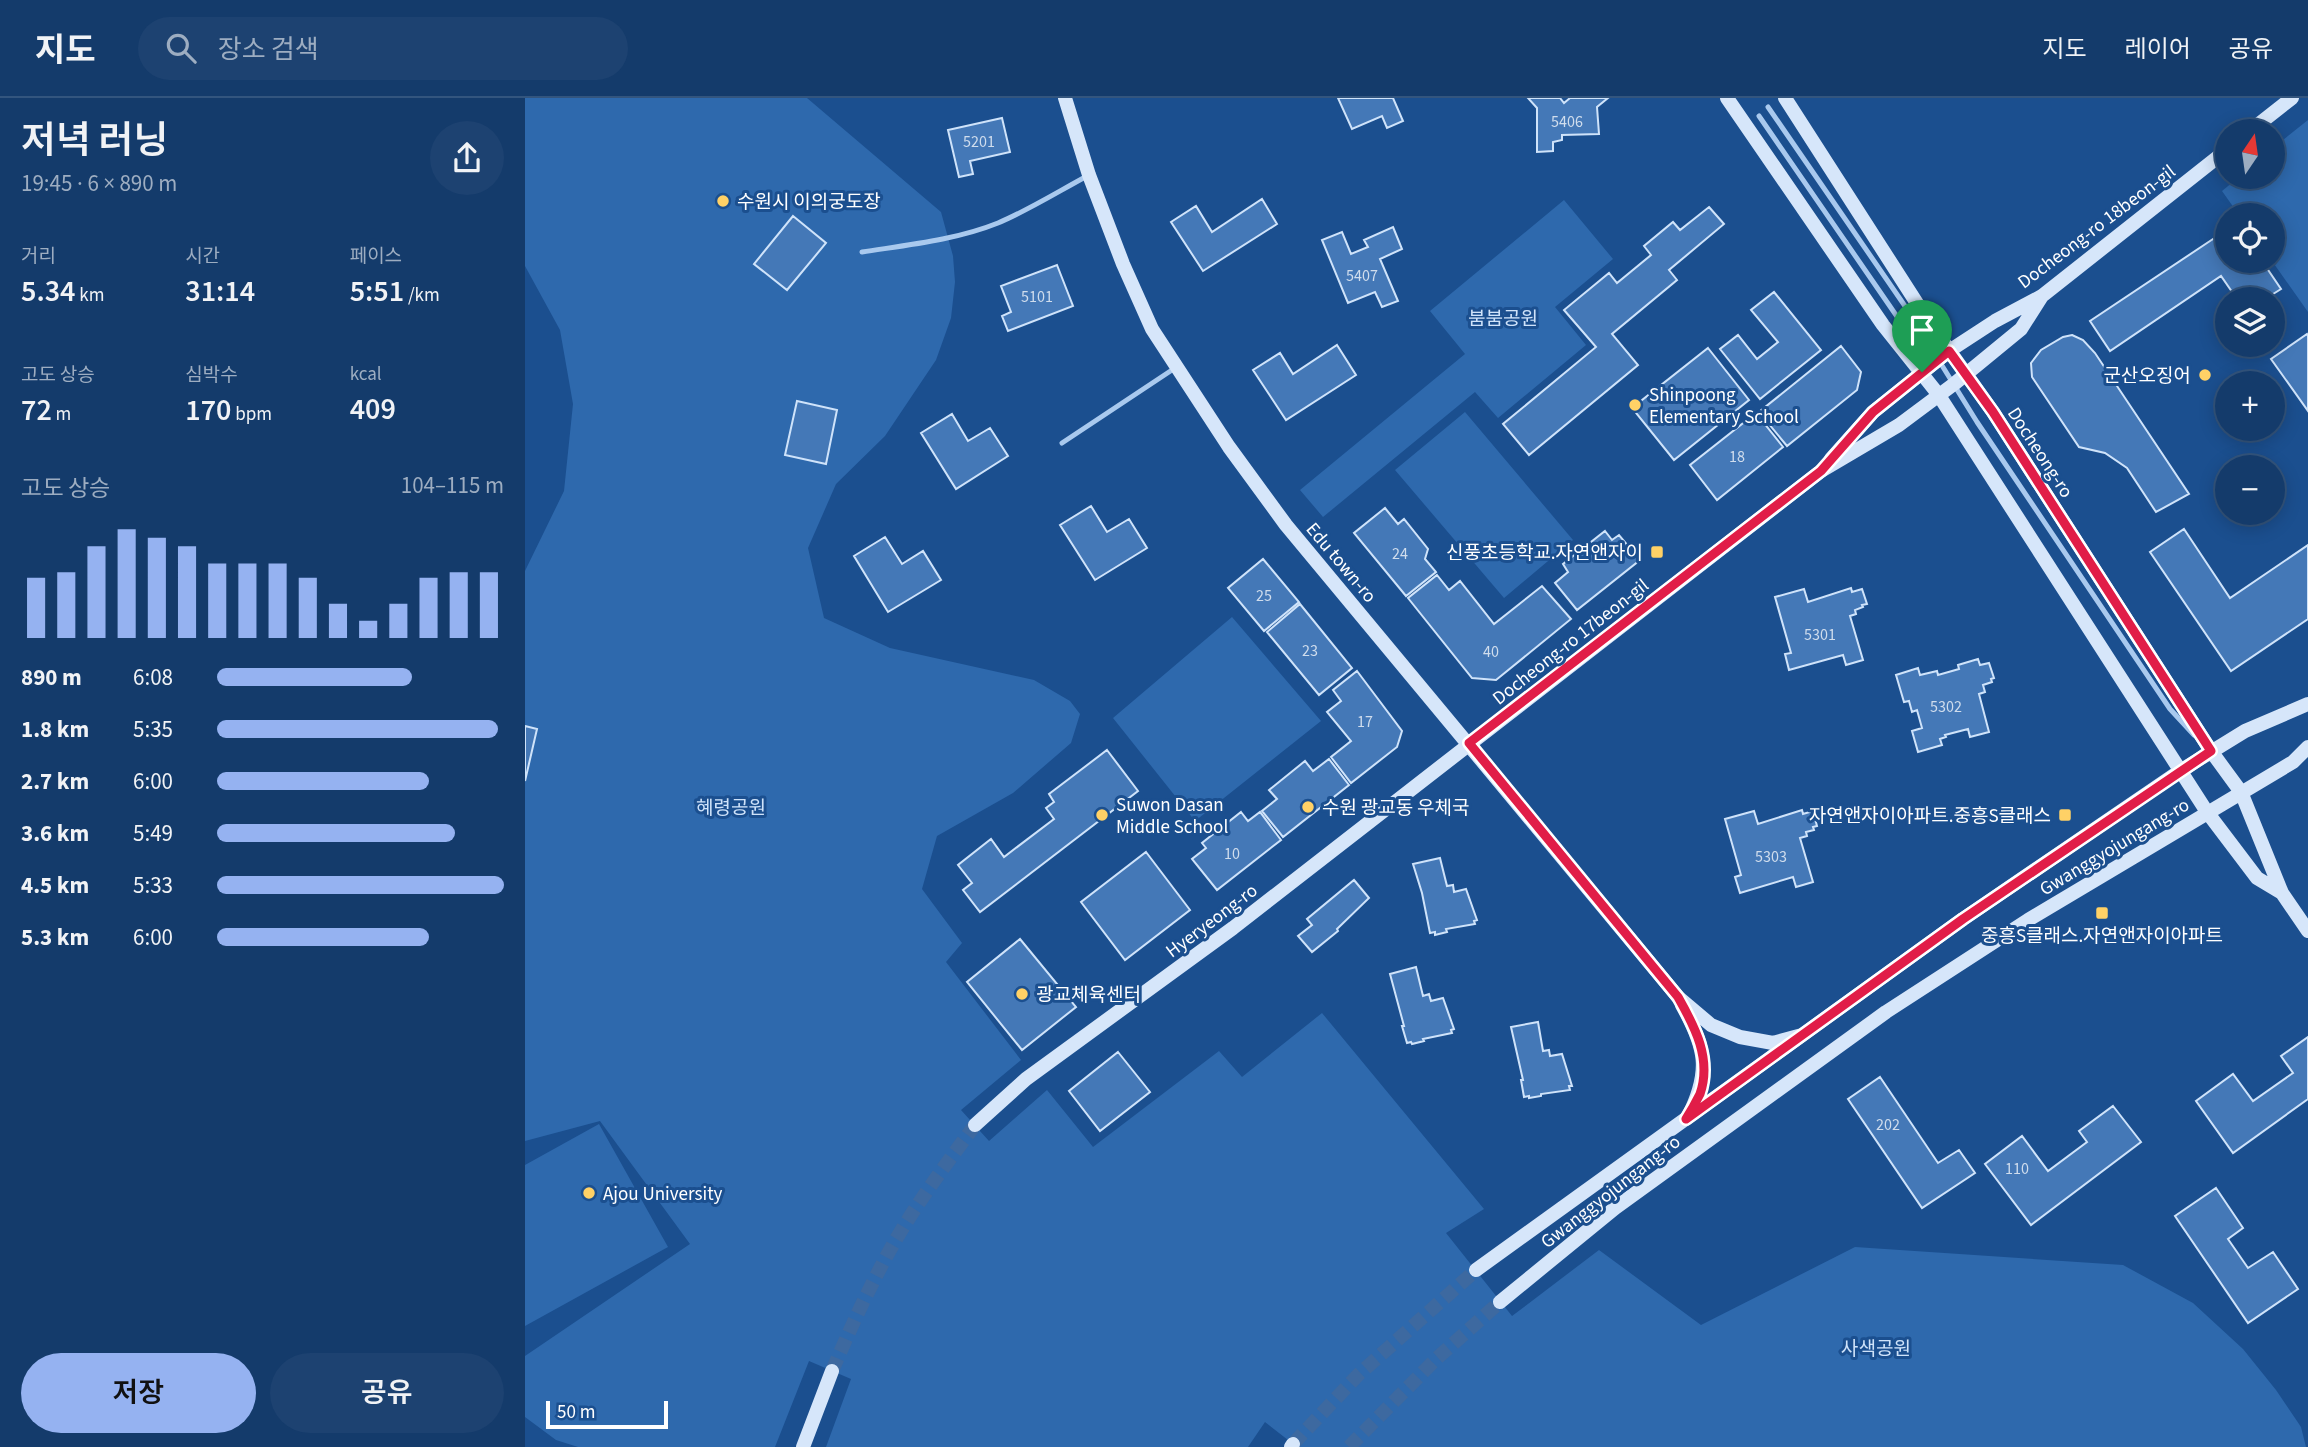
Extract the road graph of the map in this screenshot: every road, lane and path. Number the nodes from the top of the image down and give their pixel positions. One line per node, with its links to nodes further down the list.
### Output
1 (1065, 98): 9 (main road, Edu town-ro)
2 (1727, 98): 14 (main road)
3 (1785, 98): 12 (main road, Docheong-ro)
4 (2292, 98): 7 (main road)
5 (1768, 107): 12 (lane)
6 (1759, 116): 14 (lane)
7 (2265, 119)
8 (2215, 159): 11 (main road, Docheong-ro 18beon-gil)
9 (1089, 175): 10 (lane); 13 (main road, Edu town-ro)
10 (862, 252)
11 (2042, 296): 12 (main road, Docheong-ro 18beon-gil); 15 (main road)
12 (1944, 355): 14 (main road, Docheong-ro 17beon-gil); 15 (main road, Docheong-ro)
13 (1177, 367): 17 (lane); 20 (main road, Edu town-ro)
14 (1922, 372): 16 (main road); 18 (main road, Docheong-ro 17beon-gil)
15 (1959, 379): 16 (main road); 22 (main road, Docheong-ro)
16 (1938, 394): 18 (main road); 23 (main road)
17 (1062, 443)
18 (1821, 471): 20 (main road, Docheong-ro 17beon-gil)
19 (2308, 704): 22 (main road, Gwanggyojungang-ro)
20 (1469, 743): 28 (main road, Edu town-ro); 31 (main road, Hyeryeong-ro)
21 (2308, 747): 24 (main road, Gwanggyojungang-ro)
22 (2211, 751): 23 (main road, Gwanggyojungang-ro); 24 (main road, Docheong-ro)
23 (2180, 771): 25 (main road); 29 (main road, Gwanggyojungang-ro)
24 (2241, 792): 25 (main road, Gwanggyojungang-ro); 26 (main road, Docheong-ro)
25 (2207, 812): 26 (main road); 33 (main road, Gwanggyojungang-ro)
26 (2282, 893): 27 (main road)
27 (2308, 931)
28 (1678, 997): 29 (main road); 30 (main road)
29 (1802, 1035): 30 (main road, Gwanggyojungang-ro)
30 (1686, 1119): 32 (main road, Gwanggyojungang-ro)
31 (975, 1125)
32 (1476, 1270)
33 (1500, 1302)
34 (832, 1371): 35 (main road)
35 (803, 1447)

